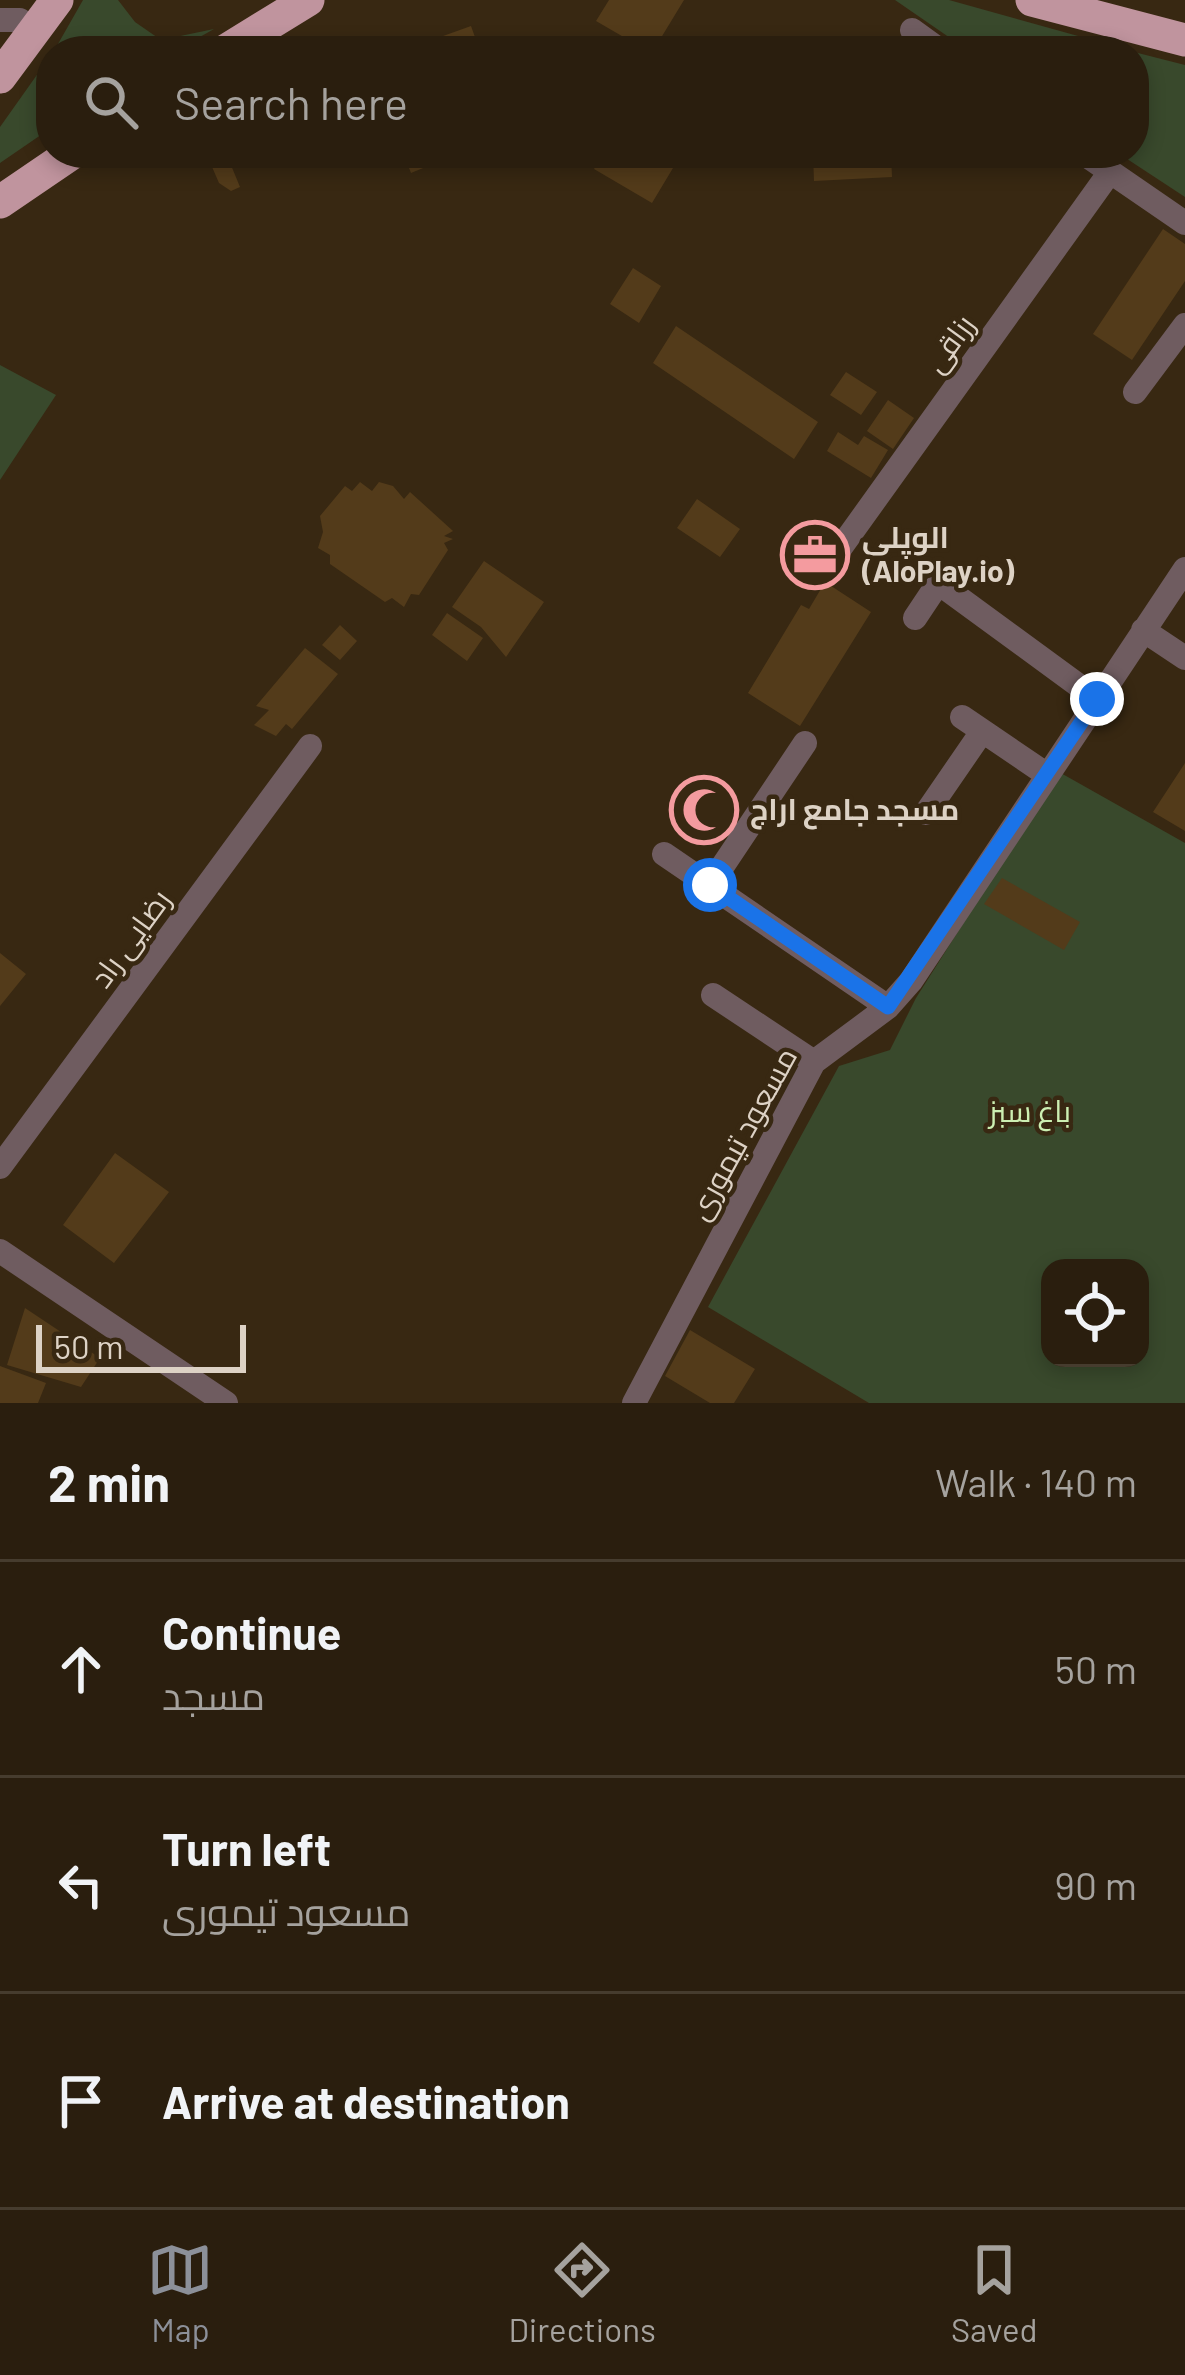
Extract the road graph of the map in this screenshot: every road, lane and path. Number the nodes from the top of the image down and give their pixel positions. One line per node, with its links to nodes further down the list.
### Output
1 (57, 0): 9 (highway)
2 (1032, 0): 8 (highway)
3 (300, 3): 6 (highway)
4 (16, 13): 9 (highway)
5 (912, 30): 7 (street)
6 (248, 36)
7 (920, 36)
8 (1185, 40)
9 (0, 77)
10 (51, 168): 13 (highway)
11 (1104, 168): 12 (street)
12 (1110, 172): 14 (street); 17 (street, رزاقی)
13 (0, 202)
14 (1185, 223)
15 (1185, 326): 16 (street)
16 (1136, 392)
17 (839, 550)
18 (1185, 568): 20 (street, مسعود تیموری)
19 (915, 617): 22 (street)
20 (1143, 630): 21 (street); 22 (street, مسعود تیموری)
21 (1185, 658)
22 (1097, 699): 25 (street, مسعود تیموری)
23 (805, 742): 28 (street)
24 (310, 746): 32 (street, رضایی راد)
25 (1046, 774): 26 (street); 30 (street, مسعود تیموری)
26 (926, 813)
27 (664, 854): 28 (street)
28 (710, 885): 30 (street)
29 (713, 995): 31 (street)
30 (888, 1007): 31 (street, مسعود تیموری)
31 (814, 1063): 35 (street, مسعود تیموری)
32 (0, 1167)
33 (0, 1251): 34 (street)
34 (226, 1403)
35 (634, 1403)

